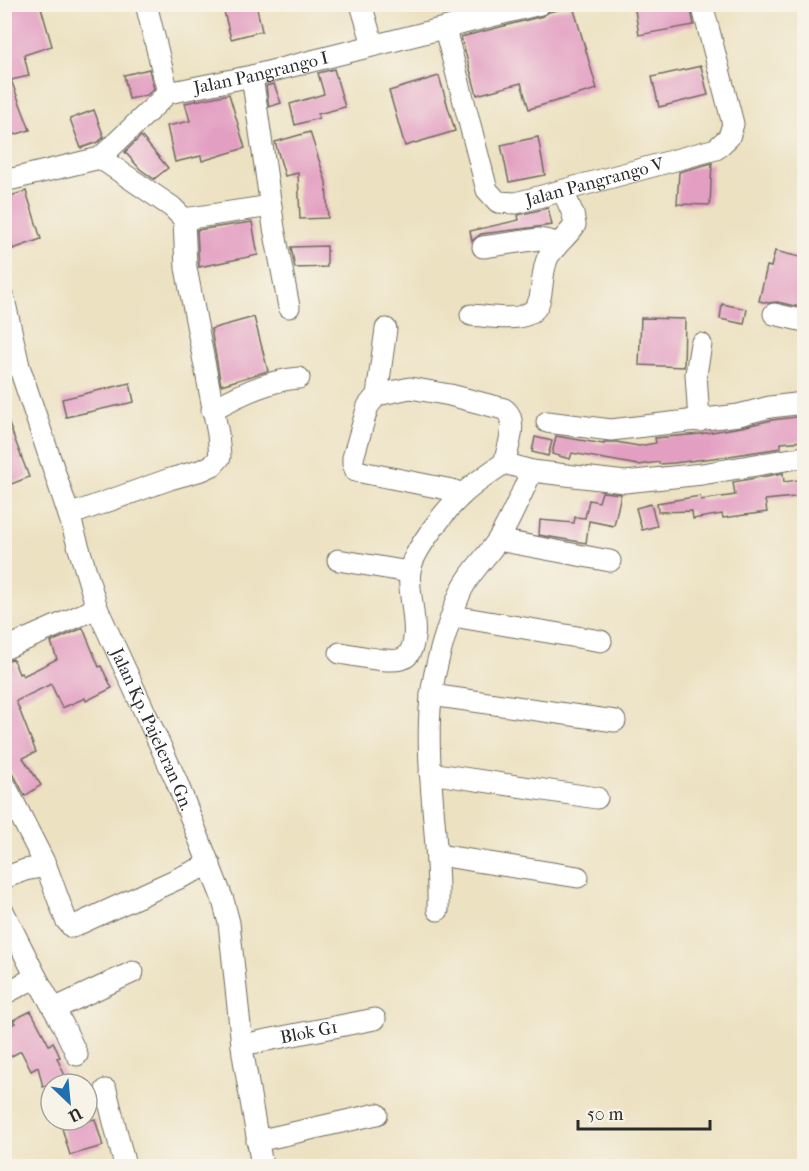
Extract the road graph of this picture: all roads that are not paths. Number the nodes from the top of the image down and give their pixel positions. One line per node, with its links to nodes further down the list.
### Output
1 (146, 4): 8 (street)
2 (362, 4): 6 (street)
3 (540, 4): 5 (street, Jalan Pangrango I)
4 (702, 4): 11 (street, Jalan Pangrango V)
5 (445, 30): 6 (street, Jalan Pangrango I); 11 (street, Jalan Pangrango V)
6 (373, 45): 7 (street, Jalan Pangrango I)
7 (252, 76): 8 (street, Jalan Pangrango I); 12 (street)
8 (168, 93): 9 (street, Jalan Pangrango I)
9 (100, 158): 10 (street, Jalan Pangrango I); 13 (street)
10 (4, 182)
11 (562, 191): 15 (street)
12 (271, 206): 13 (street); 17 (street)
13 (184, 219): 27 (street)
14 (483, 247): 15 (street)
15 (556, 247): 19 (street)
16 (4, 300): 23 (street, Jalan Kp. Pajeleran Gn.)
17 (289, 307)
18 (774, 314): 20 (street)
19 (471, 315)
20 (804, 321)
21 (386, 329): 25 (street)
22 (701, 344): 28 (street)
23 (11, 368): 34 (street, Jalan Kp. Pajeleran Gn.)
24 (299, 378): 27 (street)
25 (377, 394): 31 (street); 33 (street)
26 (804, 403): 28 (street)
27 (212, 410): 34 (street)
28 (699, 421): 29 (street)
29 (547, 422)
30 (804, 457): 32 (street)
31 (504, 463): 32 (street); 33 (street)
32 (532, 471): 35 (street)
33 (462, 494): 38 (street)
34 (69, 515): 39 (street, Jalan Kp. Pajeleran Gn.)
35 (498, 540): 37 (street); 40 (street)
36 (338, 560): 38 (street)
37 (610, 561)
38 (409, 572): 43 (street)
39 (97, 608): 42 (street); 50 (street, Jalan Kp. Pajeleran Gn.)
40 (453, 616): 41 (street); 44 (street)
41 (601, 641)
42 (4, 649)
43 (340, 652)
44 (431, 695): 45 (street); 46 (street)
45 (615, 721)
46 (430, 773): 48 (street); 49 (street)
47 (4, 783): 51 (street)
48 (597, 798)
49 (438, 855): 52 (street); 54 (street)
50 (210, 864): 51 (street); 61 (street, Jalan Kp. Pajeleran Gn.)
51 (46, 866): 53 (street)
52 (578, 877)
53 (4, 879)
54 (438, 910)
55 (4, 913): 57 (street)
56 (133, 972): 59 (street)
57 (36, 977): 58 (street); 59 (street)
58 (4, 994)
59 (54, 1009): 62 (street)
60 (375, 1019): 61 (street, Blok G1)
61 (242, 1045): 65 (street, Jalan Kp. Pajeleran Gn.)
62 (77, 1055)
63 (106, 1090): 66 (street)
64 (376, 1114): 65 (street)
65 (257, 1141): 67 (street, Jalan Kp. Pajeleran Gn.)
66 (125, 1167)
67 (262, 1167)

